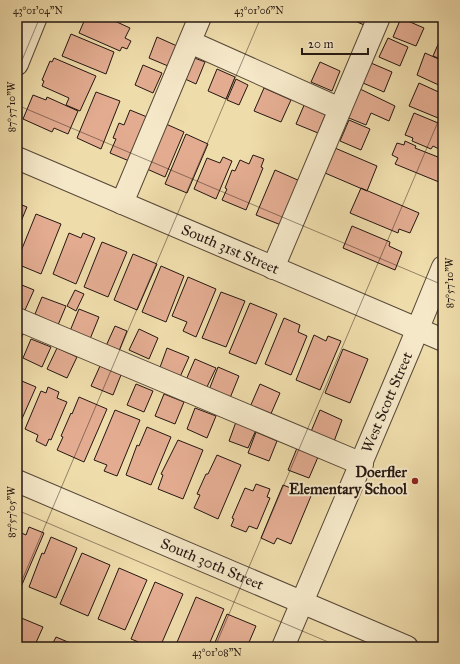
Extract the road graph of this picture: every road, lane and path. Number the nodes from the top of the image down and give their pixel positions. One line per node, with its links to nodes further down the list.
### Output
1 (36, 17): 5 (street)
2 (200, 17): 4 (street)
3 (379, 17): 6 (street)
4 (190, 42): 6 (street); 8 (street)
5 (17, 64)
6 (340, 109): 10 (street)
7 (17, 158): 8 (street, South 31st Street)
8 (122, 203): 10 (street, South 31st Street)
9 (443, 267): 12 (street, West Scott Street)
10 (273, 268): 12 (street, South 31st Street)
11 (17, 319): 14 (street)
12 (418, 329): 13 (street, South 31st Street); 14 (street, West Scott Street)
13 (443, 340)
14 (362, 464): 16 (street, West Scott Street)
15 (17, 481): 16 (street, South 30th Street)
16 (302, 602): 17 (street, West Scott Street); 18 (street, South 30th Street)
17 (283, 647)
18 (407, 647)

